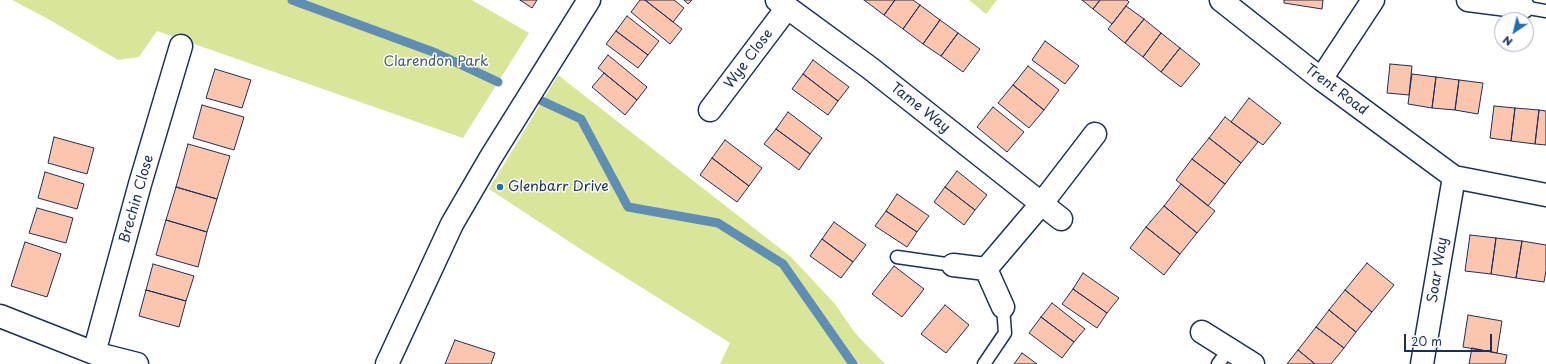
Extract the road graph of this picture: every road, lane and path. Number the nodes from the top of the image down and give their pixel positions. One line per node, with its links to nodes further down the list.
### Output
1 (589, 0): 25 (street)
2 (1221, 0): 9 (street, Trent Road)
3 (1373, 0): 9 (street)
4 (1468, 0): 6 (street)
5 (782, 4): 10 (street, Wye Close); 14 (street, Tame Way)
6 (1524, 7): 7 (lane)
7 (1546, 11)
8 (181, 46): 22 (street, Brechin Close)
9 (1321, 79): 12 (street, Trent Road)
10 (710, 110)
11 (1095, 134): 14 (street)
12 (1454, 177): 13 (street); 28 (street, Soar Way)
13 (1546, 195)
14 (1042, 203): 15 (street, Tame Way); 18 (street)
15 (1061, 219)
16 (897, 257): 17 (lane)
17 (953, 265): 18 (street)
18 (986, 269): 19 (street)
19 (1003, 307): 26 (lane)
20 (0, 316): 22 (street)
21 (1202, 332): 23 (street)
22 (94, 353): 24 (street)
23 (1224, 357): 27 (street)
24 (137, 364)
25 (387, 364)
26 (984, 364)
27 (1253, 364)
28 (1422, 364)

